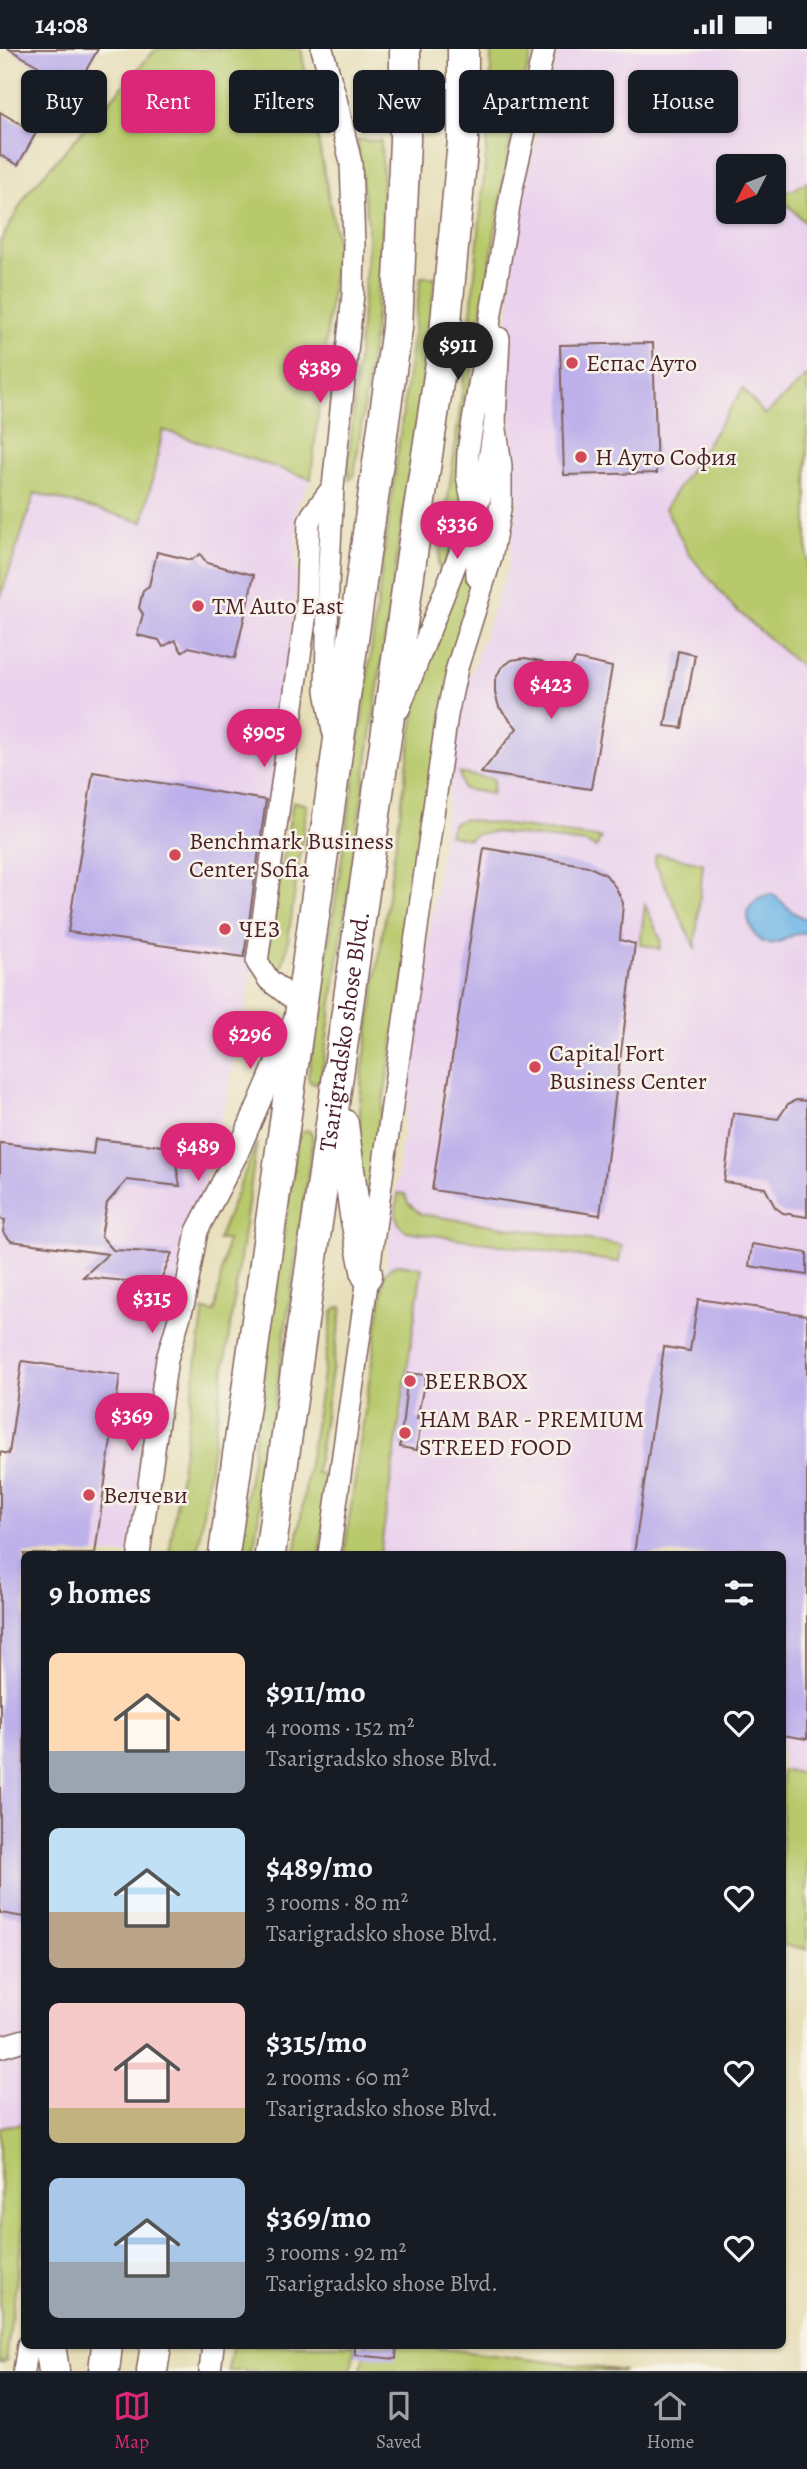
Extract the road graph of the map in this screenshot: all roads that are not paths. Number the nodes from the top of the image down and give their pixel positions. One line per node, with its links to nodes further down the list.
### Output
1 (321, 49): 7 (street)
2 (405, 49): 11 (highway, Tsarigradsko shose Blvd.)
3 (463, 49): 10 (highway, Tsarigradsko shose Blvd.)
4 (544, 49): 5 (street)
5 (503, 249): 6 (street); 8 (street)
6 (495, 422): 8 (street); 9 (street)
7 (333, 487): 11 (street); 12 (street)
8 (475, 514): 9 (street); 10 (street)
9 (476, 608): 14 (street)
10 (387, 740): 13 (highway, Tsarigradsko shose Blvd.)
11 (336, 755): 12 (highway, Tsarigradsko shose Blvd.)
12 (301, 1005): 15 (street, Tsarigradsko shose Blvd.); 16 (highway, Tsarigradsko shose Blvd.)
13 (339, 1078): 14 (highway); 17 (highway, Tsarigradsko shose Blvd.)
14 (367, 1275): 18 (street)
15 (139, 1551)
16 (224, 1551)
17 (270, 1551)
18 (329, 1551)
19 (21, 2041): 20 (street)
20 (0, 2047)
21 (27, 2349): 26 (street)
22 (51, 2349): 27 (highway)
23 (107, 2349): 28 (highway)
24 (155, 2349): 29 (highway)
25 (212, 2349): 30 (street)
26 (24, 2371)
27 (54, 2371)
28 (104, 2371)
29 (152, 2371)
30 (209, 2371)

